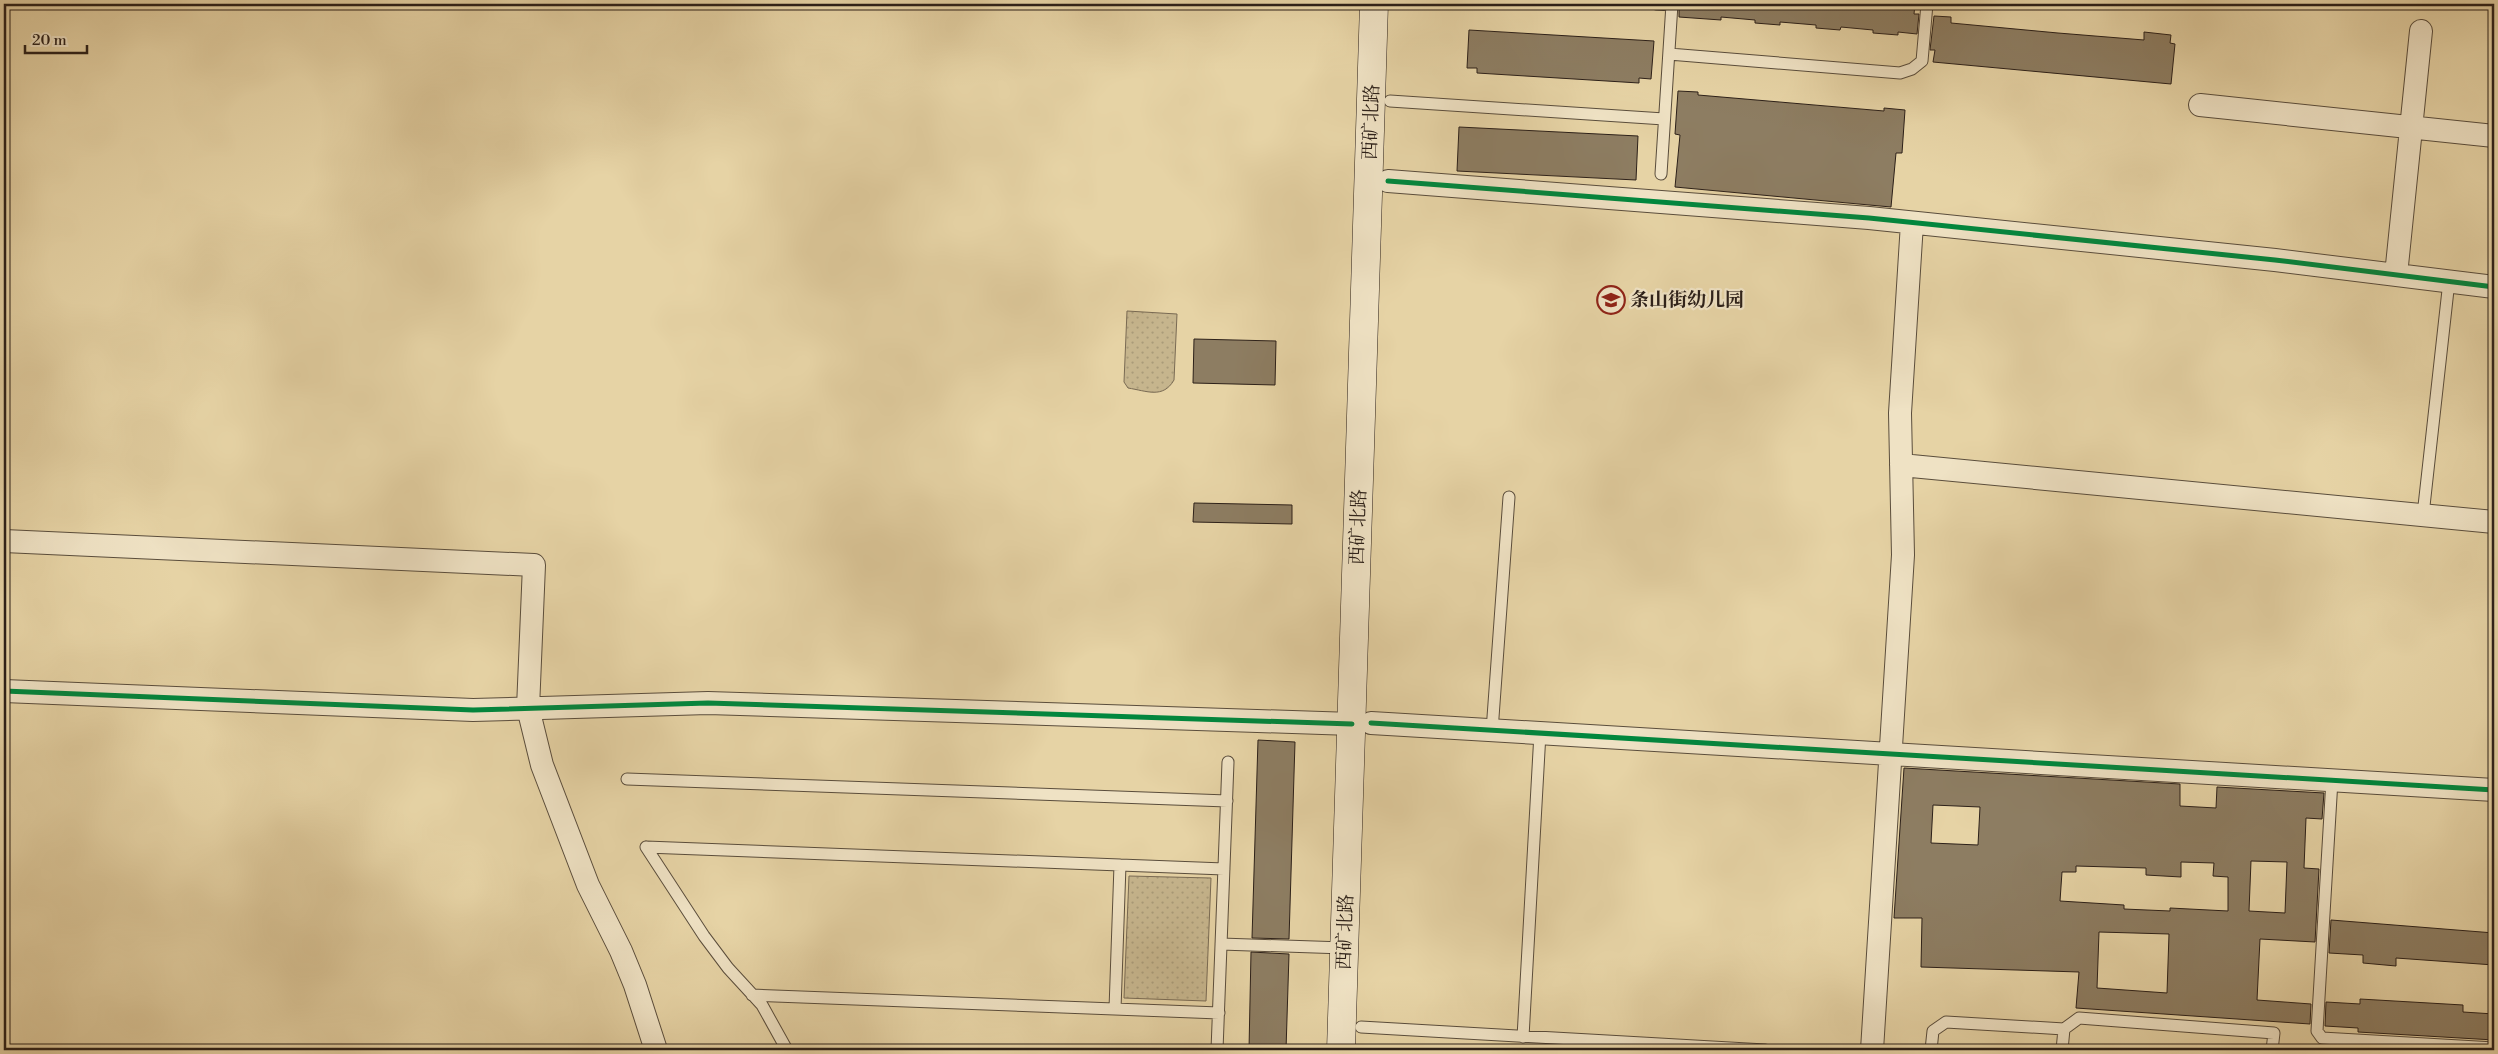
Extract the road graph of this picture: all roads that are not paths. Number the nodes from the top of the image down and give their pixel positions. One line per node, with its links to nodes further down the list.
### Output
1 (1374, 4): 26 (main road, 西矿北路)
2 (1393, 4): 8 (main road, 西矿北路)
3 (1656, 4): 4 (lane)
4 (1672, 4): 7 (lane)
5 (1927, 4): 7 (lane)
6 (2421, 31): 11 (street)
7 (1669, 54): 10 (lane)
8 (1390, 101): 10 (lane); 14 (main road, 西矿北路)
9 (2200, 105): 11 (street)
10 (1664, 119): 13 (lane)
11 (2411, 127): 12 (street); 16 (street)
12 (2494, 136)
13 (1660, 174)
14 (1388, 181): 15 (street); 26 (main road, 西矿北路)
15 (1912, 223): 16 (street); 19 (street)
16 (2396, 275): 17 (street)
17 (2449, 282): 18 (street); 21 (lane)
18 (2494, 287)
19 (1901, 465): 21 (street); 29 (street)
20 (1509, 497): 27 (lane)
21 (2423, 515): 22 (street)
22 (2494, 522)
23 (4, 541): 25 (street)
24 (4, 691): 25 (street)
25 (528, 708): 26 (street); 46 (street)
26 (1361, 723): 27 (street); 38 (main road, 西矿北路); 44 (main road, 西矿北路)
27 (1492, 731): 28 (street)
28 (1540, 734): 29 (street); 43 (lane)
29 (1891, 754): 32 (street); 51 (street)
30 (1228, 762): 34 (lane)
31 (627, 779): 34 (lane)
32 (2332, 780): 33 (street); 45 (lane)
33 (2494, 790)
34 (1226, 801): 36 (lane)
35 (1120, 865): 36 (lane); 39 (lane); 40 (lane)
36 (1224, 869): 37 (lane)
37 (1221, 944): 38 (lane); 41 (lane)
38 (1344, 948): 49 (main road, 西矿北路)
39 (752, 995): 40 (lane); 47 (lane)
40 (1115, 1009): 41 (lane)
41 (1219, 1013): 48 (lane)
42 (2064, 1029): 52 (lane); 53 (lane); 54 (lane)
43 (1523, 1037): 44 (lane); 50 (lane)
44 (1361, 1039)
45 (2494, 1048)
46 (656, 1050)
47 (787, 1050)
48 (1217, 1050)
49 (1341, 1050)
50 (1765, 1050)
51 (1872, 1050)
52 (1931, 1050)
53 (2062, 1050)
54 (2272, 1050)

